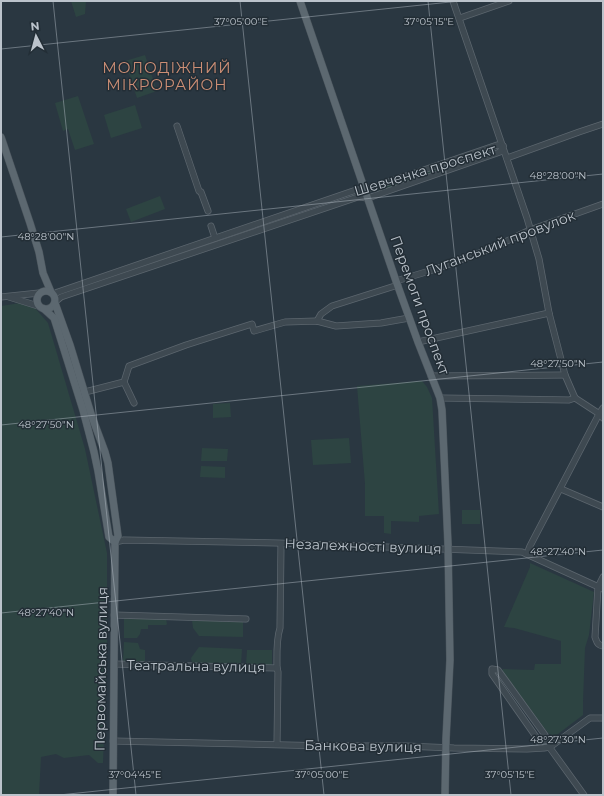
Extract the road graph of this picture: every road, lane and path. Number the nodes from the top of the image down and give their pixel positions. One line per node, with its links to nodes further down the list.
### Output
1 (300, 1): 10 (main road, Перемоги проспект)
2 (453, 1): 4 (street)
3 (505, 2): 4 (street)
4 (460, 18): 8 (street)
5 (603, 124): 9 (street)
6 (177, 126): 13 (street)
7 (1, 137): 17 (main road)
8 (503, 146): 9 (street); 10 (street, Шевченка проспект); 11 (street, Шевченка проспект)
9 (507, 158): 15 (street)
10 (365, 190): 11 (main road, Перемоги проспект); 16 (street, Шевченка проспект)
11 (368, 198): 18 (main road, Перемоги проспект); 22 (street, Шевченка проспект)
12 (603, 204): 15 (street, Луганський провулок)
13 (206, 211)
14 (211, 226): 16 (street)
15 (530, 230): 18 (street, Луганський провулок); 24 (street)
16 (215, 238): 20 (street, Шевченка проспект)
17 (43, 273): 19 (main road); 20 (main road)
18 (397, 283): 25 (main road, Перемоги проспект); 26 (street, Луганський провулок)
19 (39, 293): 20 (main road); 21 (street); 23 (main road)
20 (52, 293): 22 (main road)
21 (3, 296): 23 (street)
22 (55, 303): 23 (main road); 31 (main road, Первомайська вулиця)
23 (41, 308): 39 (main road, Первомайська вулиця)
24 (549, 313): 27 (street); 28 (street)
25 (409, 318): 26 (street); 27 (main road, Перемоги проспект)
26 (317, 322): 30 (street)
27 (418, 342): 29 (main road, Перемоги проспект)
28 (565, 375): 29 (street); 33 (street)
29 (431, 376): 32 (main road, Перемоги проспект)
30 (124, 382): 31 (street); 34 (street)
31 (85, 392): 39 (main road, Первомайська вулиця)
32 (440, 398): 33 (street); 41 (main road, Перемоги проспект)
33 (575, 398): 36 (street)
34 (134, 403)
35 (603, 408): 36 (street)
36 (601, 416): 37 (street)
37 (561, 488): 38 (street); 42 (street)
38 (603, 507)
39 (115, 542): 40 (street, Незалежності вулиця); 45 (main road, Первомайська вулиця)
40 (281, 544): 41 (street, Незалежності вулиця); 49 (street)
41 (448, 549): 42 (street, Незалежності вулиця); 54 (main road, Перемоги проспект)
42 (527, 554): 44 (street, Незалежності вулиця)
43 (603, 577): 44 (street)
44 (601, 588): 47 (street)
45 (114, 615): 46 (street); 48 (main road, Первомайська вулиця)
46 (246, 619)
47 (601, 646)
48 (114, 664): 49 (street, Театральна вулиця); 51 (main road, Первомайська вулиця)
49 (277, 668): 52 (street)
50 (603, 718): 53 (street)
51 (114, 741): 52 (street, Банкова вулиця); 55 (main road, Первомайська вулиця)
52 (277, 744): 54 (street, Банкова вулиця)
53 (548, 746): 53 (street); 54 (street, Банкова вулиця); 57 (street)
54 (446, 748): 56 (main road)
55 (113, 795)
56 (445, 795)
57 (584, 795)

